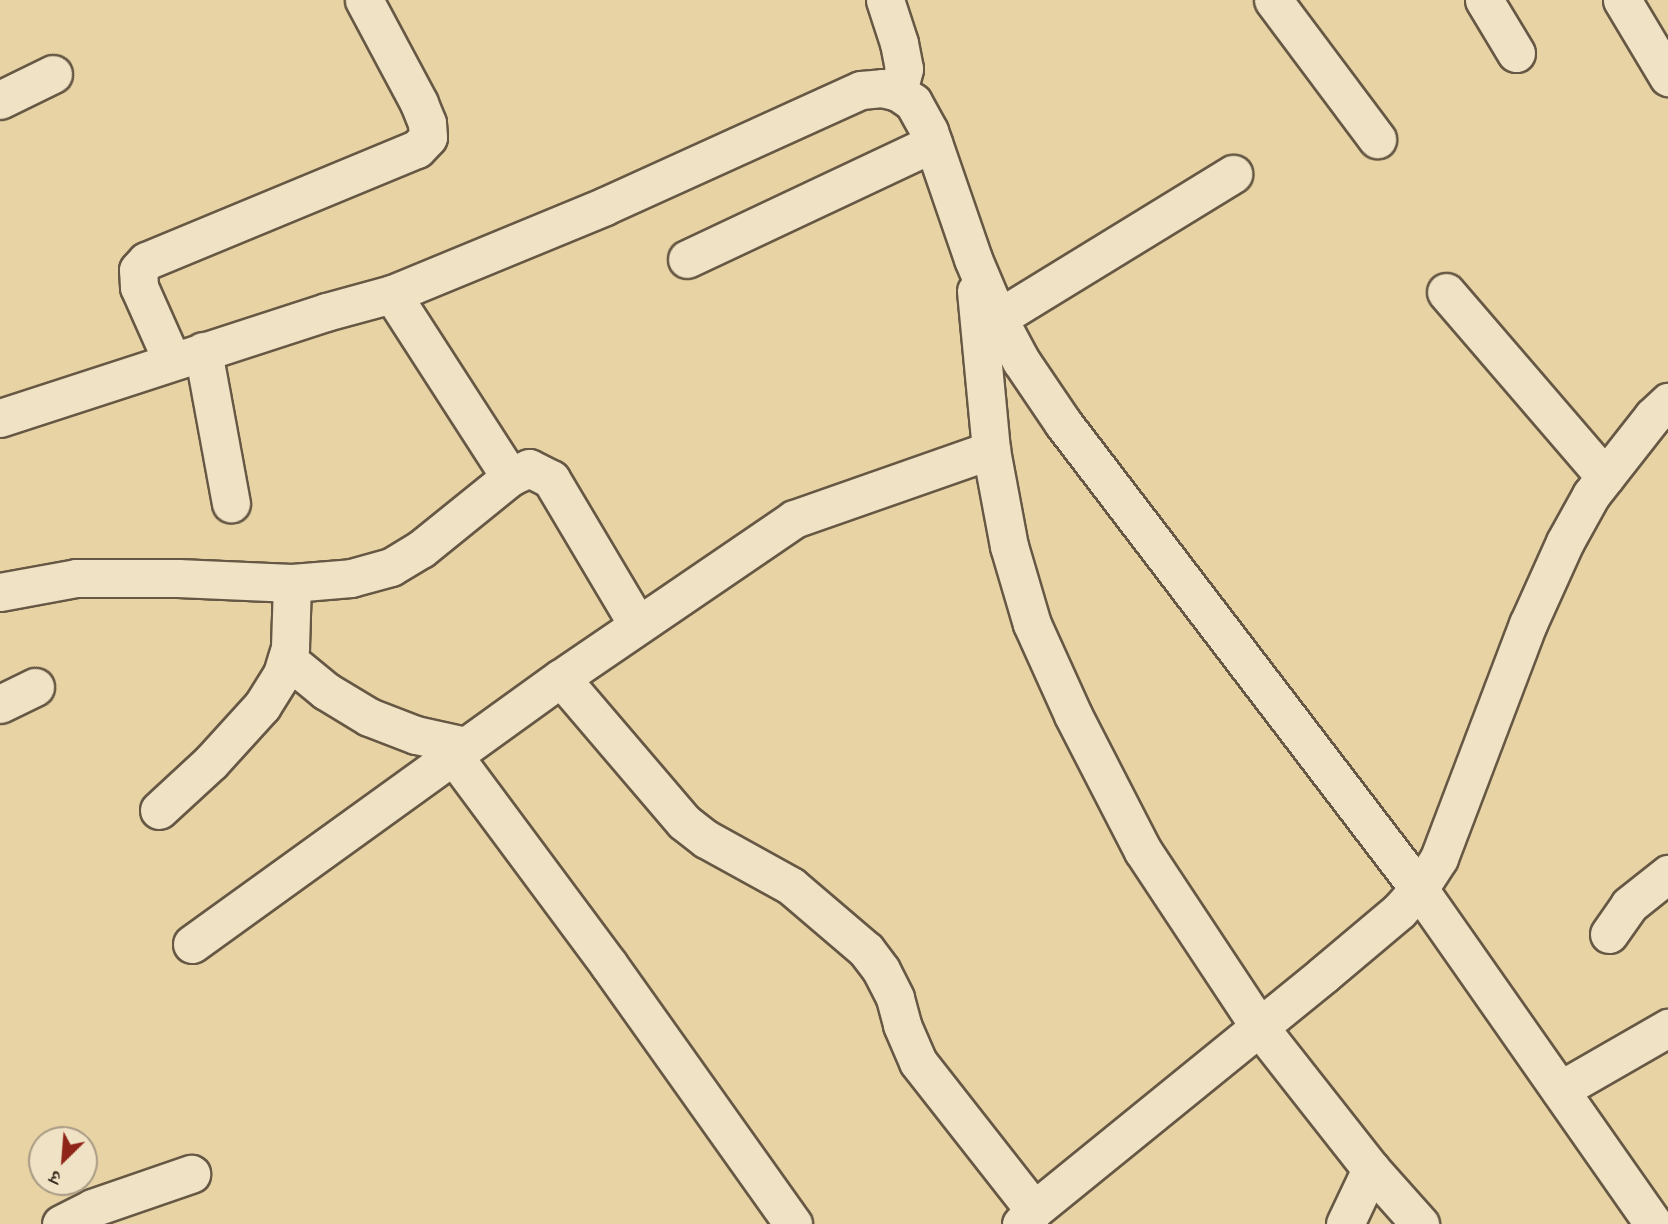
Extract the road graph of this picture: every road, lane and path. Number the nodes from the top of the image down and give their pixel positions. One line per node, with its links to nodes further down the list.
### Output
1 (364, 0): 19 (street)
2 (1273, 0): 11 (street)
3 (1484, 0): 6 (street)
4 (1622, 0): 9 (street)
5 (888, 2): 7 (street)
6 (1516, 53)
7 (900, 68): 12 (street); 17 (street)
8 (53, 74): 10 (street)
9 (1668, 77)
10 (0, 100)
11 (1377, 139)
12 (933, 143): 14 (street); 15 (street)
13 (1233, 174): 18 (street)
14 (687, 259)
15 (973, 259): 18 (street); 22 (street)
16 (1446, 292): 24 (street)
17 (392, 294): 19 (street); 23 (street)
18 (998, 318): 36 (street)
19 (187, 356): 21 (street); 25 (street)
20 (1668, 402): 24 (street)
21 (0, 418)
22 (990, 450): 28 (street); 39 (street)
23 (510, 477): 26 (street); 28 (street)
24 (1605, 477): 36 (street)
25 (231, 503)
26 (292, 583): 27 (street); 29 (street)
27 (0, 592)
28 (637, 624): 30 (street)
29 (287, 659): 33 (street); 34 (street)
30 (561, 678): 33 (street); 44 (street)
31 (35, 687): 32 (street)
32 (0, 704)
33 (460, 750): 38 (street); 46 (street)
34 (159, 810)
35 (1668, 874): 37 (street)
36 (1419, 889): 39 (street); 41 (street)
37 (1609, 933)
38 (192, 944)
39 (1260, 1028): 42 (street); 44 (street)
40 (1668, 1028): 41 (street)
41 (1560, 1090): 49 (street)
42 (1371, 1169): 47 (street); 48 (street)
43 (191, 1174): 45 (street)
44 (1028, 1219)
45 (61, 1224)
46 (793, 1224)
47 (1345, 1224)
48 (1420, 1224)
49 (1654, 1224)

